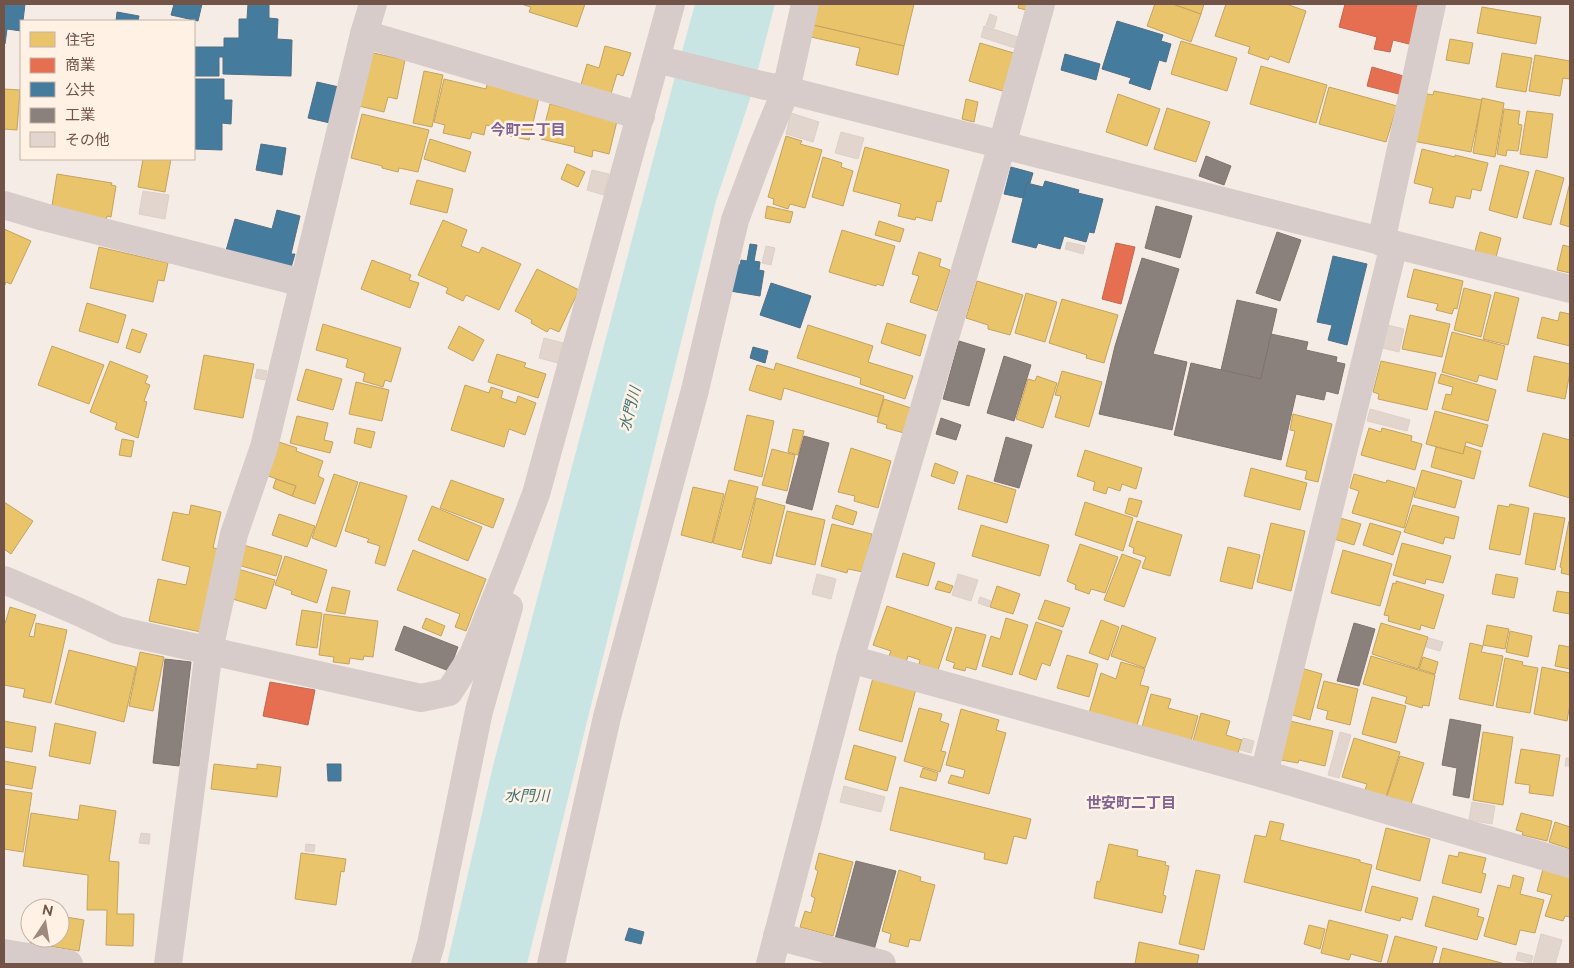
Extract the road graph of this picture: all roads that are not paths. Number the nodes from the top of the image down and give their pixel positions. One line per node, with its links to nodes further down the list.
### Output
1 (374, 4): 6 (street)
2 (671, 4): 7 (street)
3 (805, 4): 8 (street)
4 (1041, 4): 10 (street)
5 (1432, 4): 12 (street)
6 (364, 34): 9 (street); 13 (street)
7 (665, 61): 8 (street); 9 (street)
8 (774, 88): 10 (street); 26 (street)
9 (641, 116): 15 (street)
10 (1002, 145): 12 (street); 18 (street)
11 (4, 205): 13 (street)
12 (1388, 243): 14 (street); 19 (street)
13 (303, 283): 17 (street)
14 (1570, 289)
15 (508, 568): 17 (street); 25 (street)
16 (4, 580): 17 (street)
17 (209, 650): 24 (street)
18 (850, 659): 19 (street); 21 (street)
19 (1264, 774): 20 (street)
20 (1570, 864)
21 (777, 936): 27 (street); 28 (street)
22 (4, 953): 23 (street)
23 (69, 964)
24 (168, 964)
25 (425, 964)
26 (550, 964)
27 (770, 964)
28 (882, 964)

